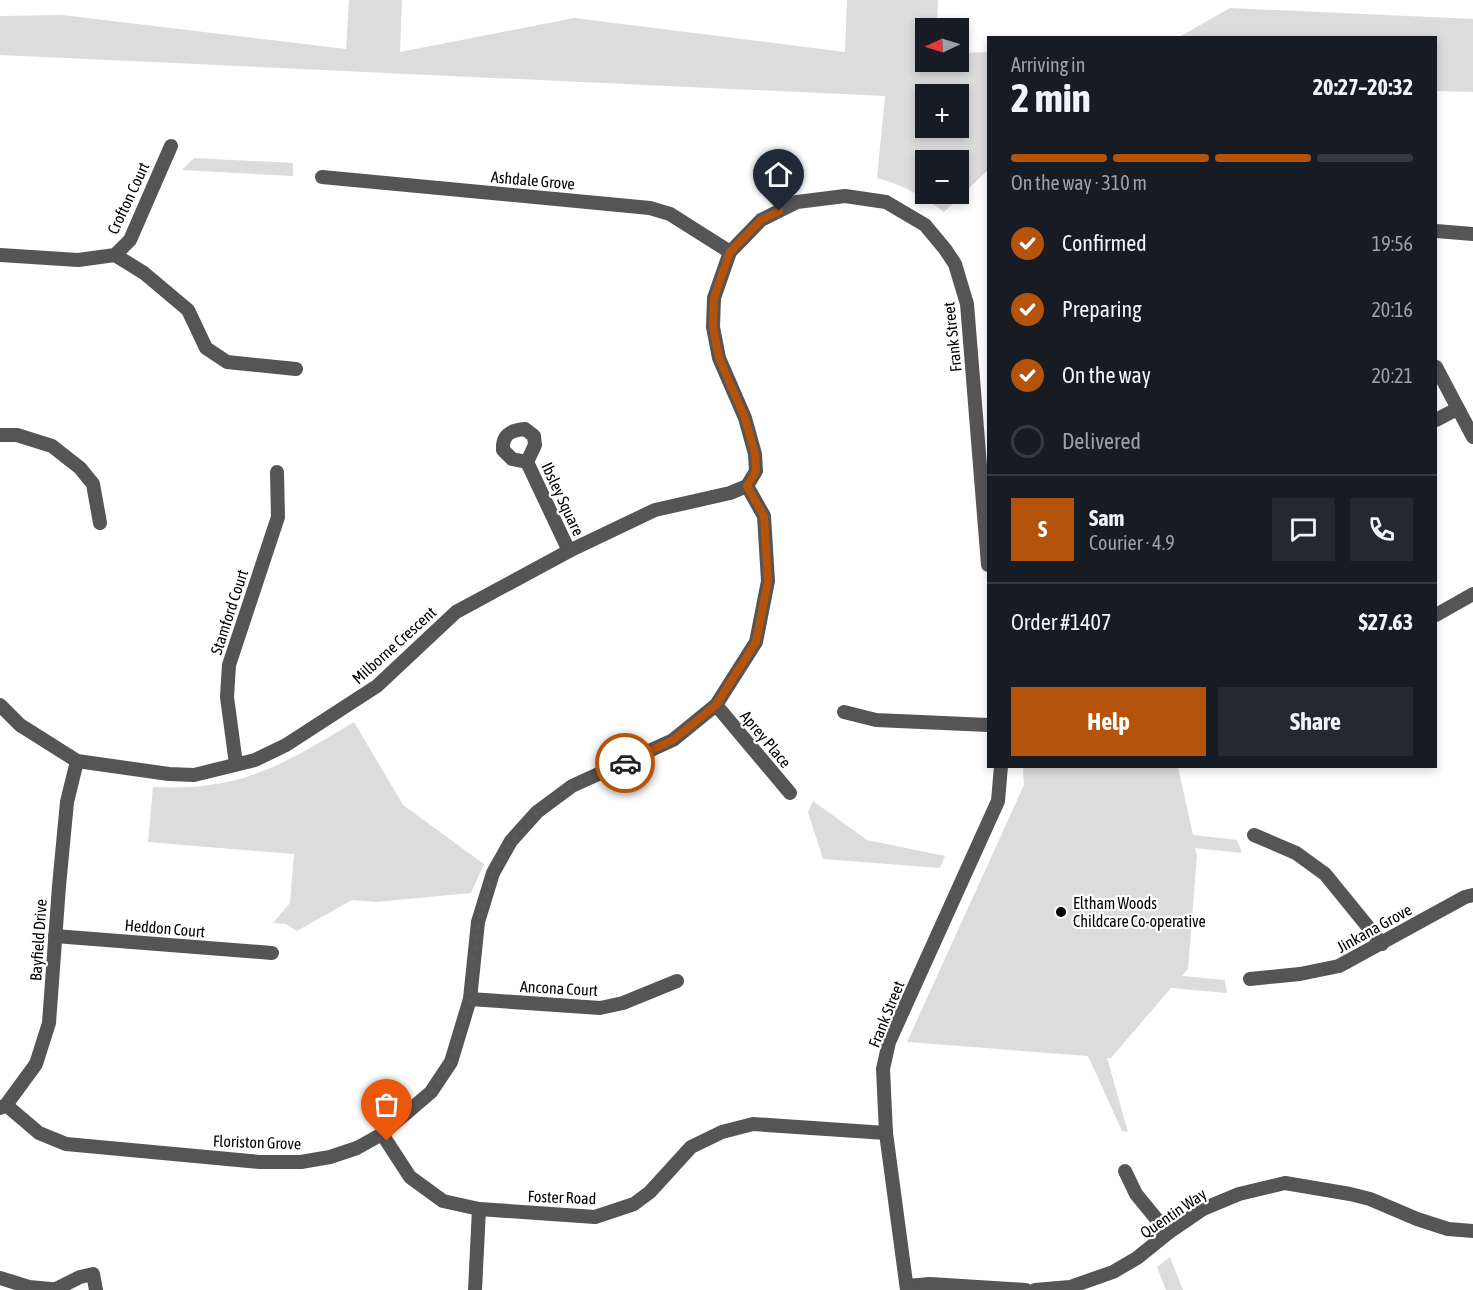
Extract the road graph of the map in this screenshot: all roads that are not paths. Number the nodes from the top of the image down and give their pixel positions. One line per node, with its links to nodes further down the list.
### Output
1 (171, 146): 7 (street, Crofton Court)
2 (322, 177): 5 (street, Ashdale Grove)
3 (1437, 231): 4 (street)
4 (1473, 234)
5 (730, 252): 14 (street, Frank Street); 17 (street, Frank Street)
6 (0, 255): 7 (street, Crofton Court)
7 (115, 255): 8 (street)
8 (296, 369)
9 (1437, 369): 10 (street)
10 (1457, 409): 11 (street); 13 (street)
11 (1437, 419)
12 (0, 435): 18 (street)
13 (1473, 437)
14 (984, 445): 19 (street, Frank Street)
15 (527, 462): 20 (street, Ibsley Square)
16 (277, 472): 28 (street, Stamford Court)
17 (747, 486): 20 (street, Milborne Crescent); 24 (street, Floriston Grove)
18 (100, 523)
19 (987, 535)
20 (569, 551): 28 (street, Milborne Crescent)
21 (1473, 594): 22 (street)
22 (1437, 614)
23 (0, 705): 27 (street, Milborne Crescent)
24 (716, 705): 30 (street, Aprey Place); 38 (street, Floriston Grove)
25 (844, 712): 26 (street)
26 (987, 725)
27 (77, 761): 28 (street, Milborne Crescent); 33 (street, Bayfield Drive)
28 (236, 764)
29 (1001, 768): 40 (street, Frank Street)
30 (790, 793)
31 (1254, 835): 34 (street)
32 (1473, 895): 34 (street, Jinkana Grove)
33 (55, 936): 35 (street, Heddon Court); 39 (street, Bayfield Drive)
34 (1382, 944): 36 (street, Jinkana Grove)
35 (272, 953)
36 (1250, 979)
37 (677, 981): 38 (street, Ancona Court)
38 (470, 999): 41 (street, Floriston Grove)
39 (3, 1106): 41 (street, Floriston Grove)
40 (886, 1133): 43 (street, Foster Road); 47 (street, Frank Street)
41 (382, 1134): 43 (street, Foster Road)
42 (1125, 1171): 45 (street)
43 (479, 1209): 50 (street)
44 (1473, 1231): 45 (street, Quentin Way)
45 (1168, 1233): 52 (street, Quentin Way)
46 (0, 1278): 48 (street)
47 (907, 1288): 51 (street)
48 (59, 1289): 49 (street)
49 (96, 1290)
50 (475, 1290)
51 (1026, 1290)
52 (1035, 1290)

